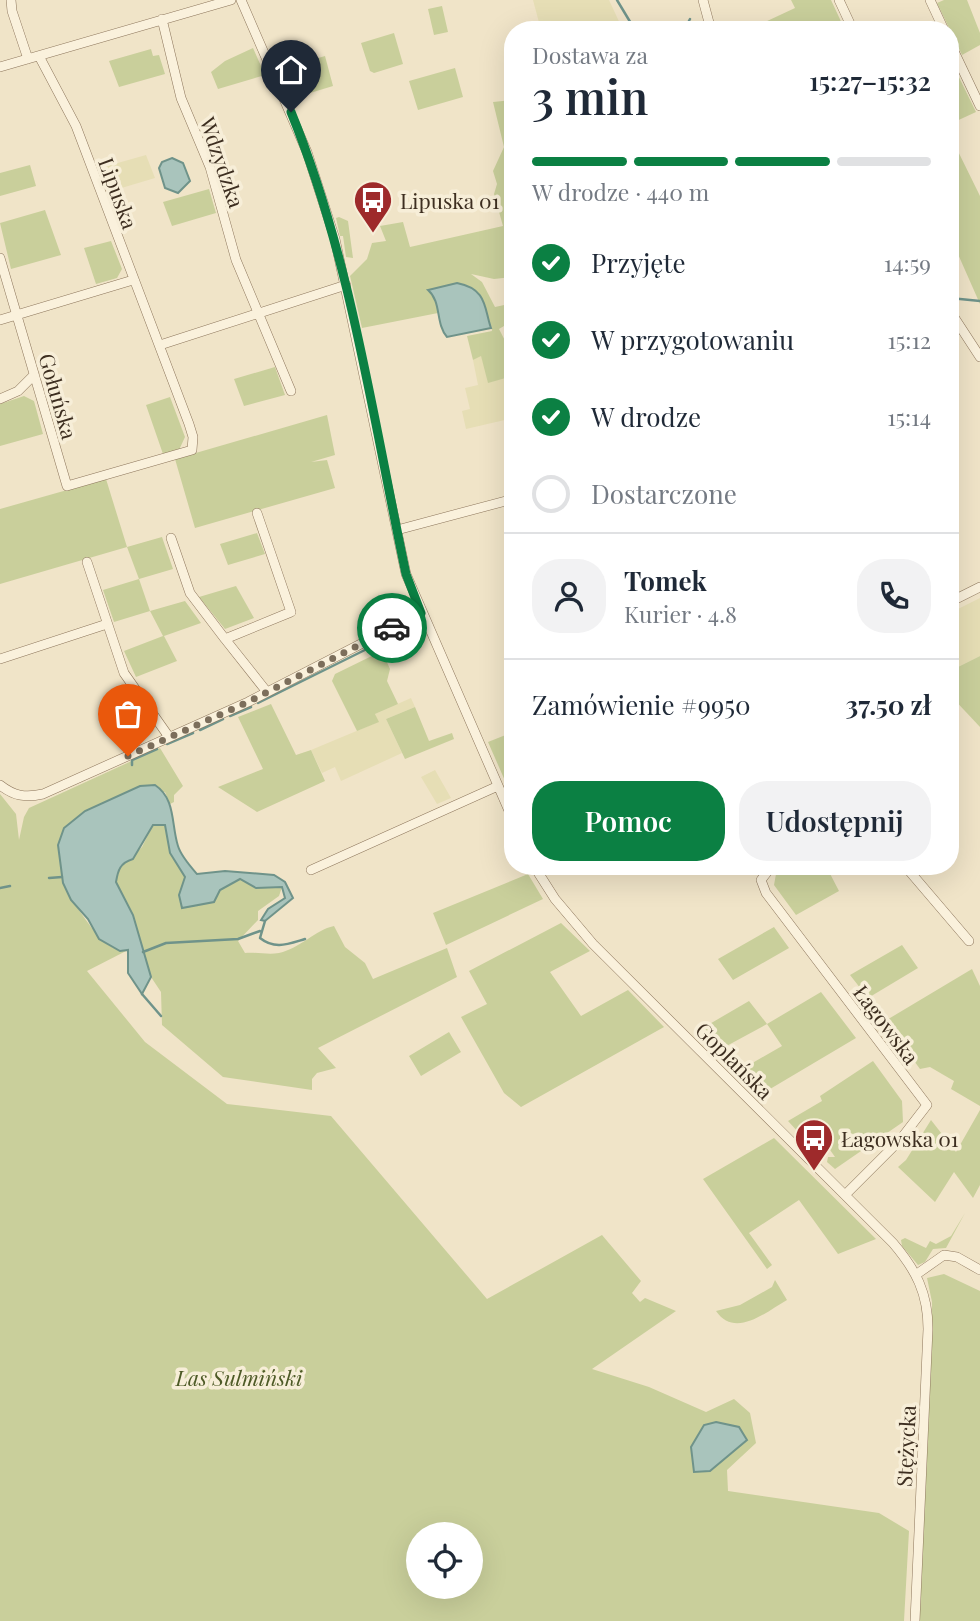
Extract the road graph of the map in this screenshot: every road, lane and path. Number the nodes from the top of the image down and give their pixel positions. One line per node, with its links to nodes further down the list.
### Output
1 (11, 0): 12 (street)
2 (231, 0): 7 (street)
3 (241, 0): 18 (street)
4 (703, 0): 8 (street)
5 (839, 0): 9 (street)
6 (930, 0): 10 (street)
7 (162, 19): 11 (street); 19 (street, Wdzydzka)
8 (709, 21)
9 (849, 21)
10 (940, 21)
11 (39, 56): 12 (street); 17 (street, Lipuska)
12 (28, 59): 14 (street)
13 (959, 62): 15 (street)
14 (0, 67)
15 (980, 106)
16 (0, 258): 20 (street, Gołuńska)
17 (133, 281): 20 (street); 23 (street, Lipuska)
18 (346, 285): 19 (street); 31 (street)
19 (260, 314): 23 (street); 26 (street, Wdzydzka)
20 (17, 315): 21 (street); 25 (street, Gołuńska)
21 (0, 320)
22 (959, 326): 24 (street)
23 (160, 345): 28 (street, Lipuska)
24 (980, 357)
25 (34, 375): 27 (street); 28 (street, Gołuńska)
26 (291, 391)
27 (0, 399)
28 (67, 486)
29 (504, 502): 31 (street)
30 (257, 513): 38 (street)
31 (397, 530): 36 (street)
32 (171, 538): 38 (street)
33 (87, 562): 37 (street)
34 (980, 587): 35 (street)
35 (959, 598)
36 (421, 613): 40 (street); 43 (street)
37 (107, 624): 39 (street); 41 (street)
38 (225, 639): 40 (street)
39 (0, 659)
40 (267, 692): 41 (street)
41 (169, 737): 42 (street)
42 (0, 785)
43 (498, 786): 44 (street); 45 (street)
44 (504, 800)
45 (312, 870)
46 (540, 875): 50 (street, Goplańska)
47 (765, 875): 50 (street, Łagowska)
48 (913, 875): 49 (street)
49 (969, 941)
50 (845, 1195): 52 (street, Goplańska)
51 (980, 1269): 52 (street)
52 (918, 1274): 53 (street, Stężycka)
53 (915, 1621)

